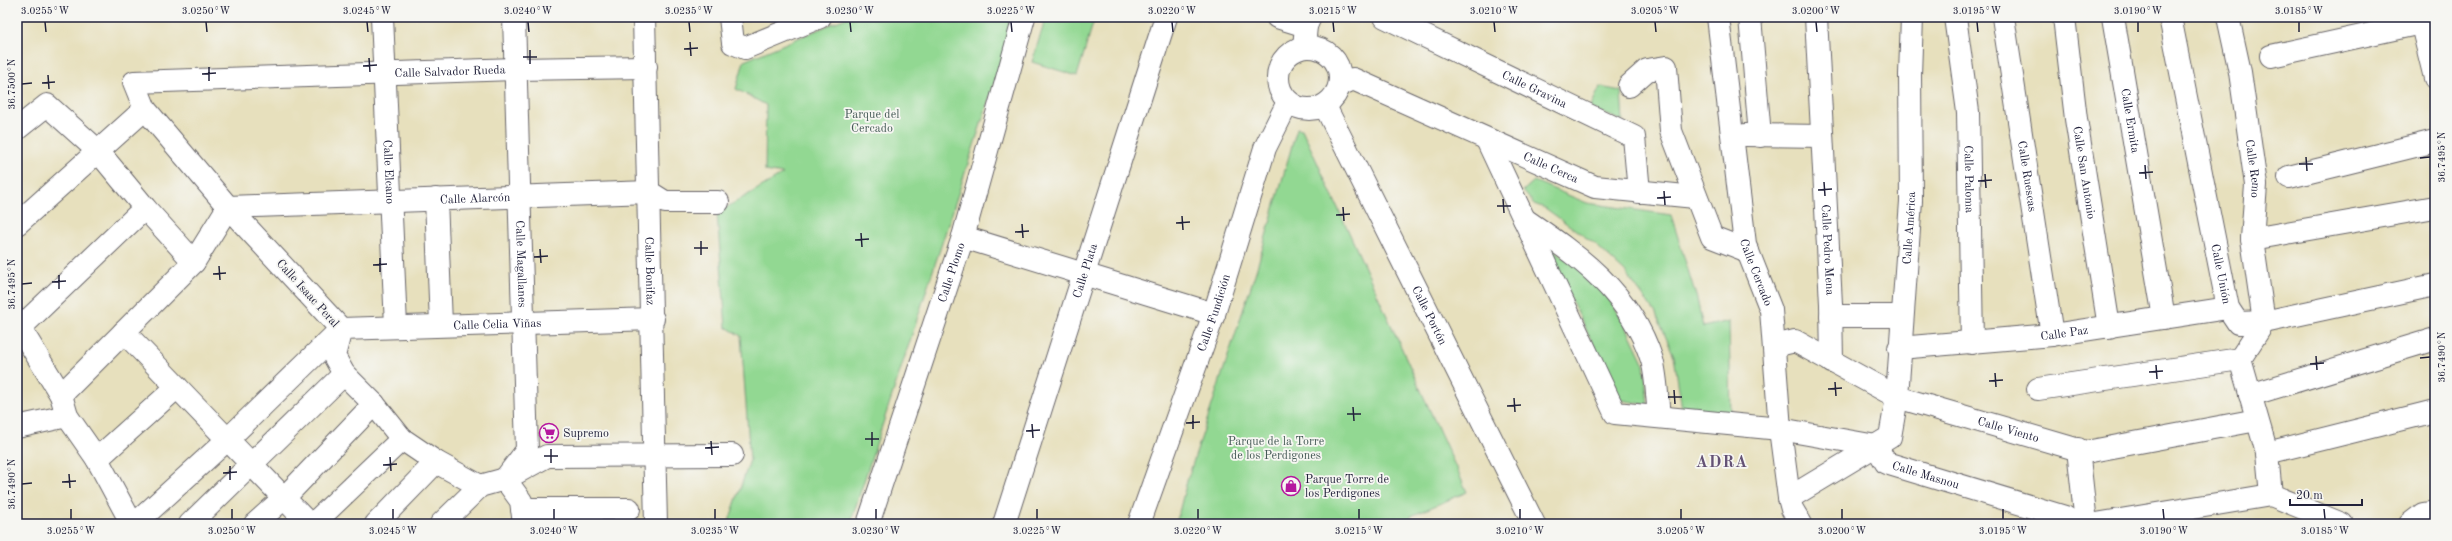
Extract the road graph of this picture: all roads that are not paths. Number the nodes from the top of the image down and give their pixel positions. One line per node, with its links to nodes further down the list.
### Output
1 (382, 17): 25 (street, Calle Elcano)
2 (514, 17): 24 (street, Calle Magallanes)
3 (644, 17): 23 (street, Calle Bonifaz)
4 (730, 17): 5 (street)
5 (820, 17)
6 (1024, 17): 53 (street, Calle Plomo)
7 (1166, 17): 57 (street, Calle Plata)
8 (1277, 17): 21 (street)
9 (1385, 17): 42 (street, Calle Gravina)
10 (1718, 17): 34 (street, Calle Cercado)
11 (1750, 17): 35 (street)
12 (1816, 17): 36 (street, Calle Pedro Mena)
13 (1912, 17): 62 (street, Calle América)
14 (1954, 17): 75 (street, Calle Paloma)
15 (2003, 17): 73 (street, Calle Ruescas)
16 (2064, 17): 71 (street, Calle San Antonio)
17 (2113, 17): 63 (street, Calle Ermita)
18 (2170, 17): 59 (street, Calle Unión)
19 (2228, 17): 54 (street, Calle Remo)
20 (2420, 20): 22 (street); 26 (street)
21 (1307, 30): 28 (street); 30 (street)
22 (2271, 56)
23 (646, 67): 24 (street, Calle Salvador Rueda); 41 (street, Calle Bonifaz)
24 (516, 69): 25 (street, Calle Salvador Rueda); 43 (street, Calle Magallanes)
25 (385, 73): 27 (street, Calle Salvador Rueda); 46 (street, Calle Elcano)
26 (2435, 78)
27 (134, 82): 32 (street, Calle Isaac Peral)
28 (1340, 85): 31 (street); 37 (street, Calle Cerca)
29 (1629, 86): 44 (street)
30 (1288, 102): 31 (street); 60 (street, Calle Fundición)
31 (1325, 106): 123 (street, Calle Portón)
32 (145, 109): 39 (street); 49 (street, Calle Isaac Peral)
33 (17, 129): 39 (street)
34 (1732, 135): 35 (street); 55 (street, Calle Cercado)
35 (1760, 136): 36 (street)
36 (1822, 136): 61 (street, Calle Pedro Mena)
37 (1487, 140): 42 (street, Calle Cerca); 51 (street)
38 (2435, 141): 40 (street)
39 (98, 150): 50 (street); 52 (street)
40 (2289, 177)
41 (648, 192): 43 (street, Calle Alarcón); 47 (street); 64 (street, Calle Bonifaz)
42 (1639, 192): 44 (street, Calle Cerca)
43 (519, 195): 45 (street, Calle Alarcón); 65 (street, Calle Magallanes)
44 (1695, 197): 55 (street)
45 (436, 199): 46 (street, Calle Alarcón); 67 (street)
46 (390, 200): 49 (street, Calle Alarcón); 69 (street, Calle Elcano)
47 (718, 202)
48 (2435, 206): 54 (street)
49 (228, 207): 56 (street); 70 (street, Calle Isaac Peral)
50 (145, 208): 56 (street); 68 (street)
51 (1524, 218): 89 (street); 89 (street)
52 (17, 224)
53 (963, 237): 57 (street); 120 (street, Calle Plomo)
54 (2252, 239): 66 (street, Calle Remo)
55 (1748, 251): 76 (street, Calle Cercado)
56 (194, 262): 72 (street)
57 (1084, 273): 60 (street); 121 (street, Calle Plata)
58 (2435, 285): 66 (street)
59 (2228, 308): 63 (street, Calle Paz); 66 (street, Calle Unión)
60 (1214, 314): 122 (street, Calle Fundición)
61 (1831, 316): 62 (street); 79 (street, Calle Pedro Mena)
62 (1902, 316): 77 (street, Calle América)
63 (2164, 318): 71 (street, Calle Paz)
64 (653, 319): 65 (street, Calle Celia Viñas); 98 (street, Calle Bonifaz)
65 (523, 321): 67 (street, Calle Celia Viñas); 103 (street, Calle Magallanes)
66 (2264, 322): 78 (street)
67 (441, 324): 69 (street, Calle Celia Viñas)
68 (19, 325): 83 (street)
69 (396, 326): 70 (street, Calle Celia Viñas)
70 (341, 328): 80 (street, Calle Isaac Peral); 94 (street)
71 (2109, 328): 73 (street, Calle Paz)
72 (124, 332): 81 (street); 83 (street)
73 (2052, 335): 75 (street, Calle Paz)
74 (2435, 339): 84 (street)
75 (1972, 343): 77 (street, Calle Paz)
76 (1774, 346): 79 (street, Calle Viento); 92 (street, Calle Cercado)
77 (1899, 348): 85 (street, Calle América)
78 (2240, 359): 82 (street); 84 (street)
79 (1832, 362): 85 (street, Calle Viento)
80 (344, 374): 86 (street, Calle Isaac Peral); 102 (street)
81 (177, 387): 94 (street); 100 (street)
82 (2038, 389)
83 (61, 395): 88 (street)
84 (2250, 395): 90 (street)
85 (1897, 397): 95 (street, Calle América); 96 (street, Calle Viento)
86 (374, 404): 93 (street, Calle Isaac Peral); 106 (street)
87 (2435, 411): 97 (street)
88 (67, 416): 91 (street); 100 (street)
89 (1659, 418): 92 (street)
90 (2257, 420): 96 (street, Calle Viento); 97 (street)
91 (17, 427)
92 (1780, 429): 95 (street); 107 (street, Calle Cercado)
93 (402, 439): 101 (street, Calle Isaac Peral); 116 (street)
94 (227, 440): 102 (street); 112 (street)
95 (1883, 442): 107 (street); 125 (street, Calle Masnou)
96 (2078, 449): 126 (street)
97 (2267, 453): 105 (street)
98 (654, 455): 99 (street); 103 (street); 119 (street, Calle Bonifaz)
99 (732, 455)
100 (97, 459): 112 (street)
101 (436, 462): 104 (street, Calle Isaac Peral); 117 (street)
102 (252, 464): 106 (street); 113 (street)
103 (505, 479): 104 (street); 110 (street)
104 (480, 486): 118 (street)
105 (2271, 495): 111 (street); 127 (street)
106 (284, 498): 114 (street); 115 (street)
107 (1790, 498): 124 (street, Calle Cercado)
108 (628, 510): 110 (street)
109 (2435, 512): 128 (street)
110 (523, 516)
111 (2327, 522)
112 (133, 524)
113 (190, 524)
114 (256, 524)
115 (309, 524)
116 (314, 524)
117 (376, 524)
118 (441, 524)
119 (656, 524)
120 (868, 524)
121 (1004, 524)
122 (1140, 524)
123 (1534, 524)
124 (1801, 524)
125 (2076, 524)
126 (2081, 524)
127 (2096, 524)
128 (2410, 524)

